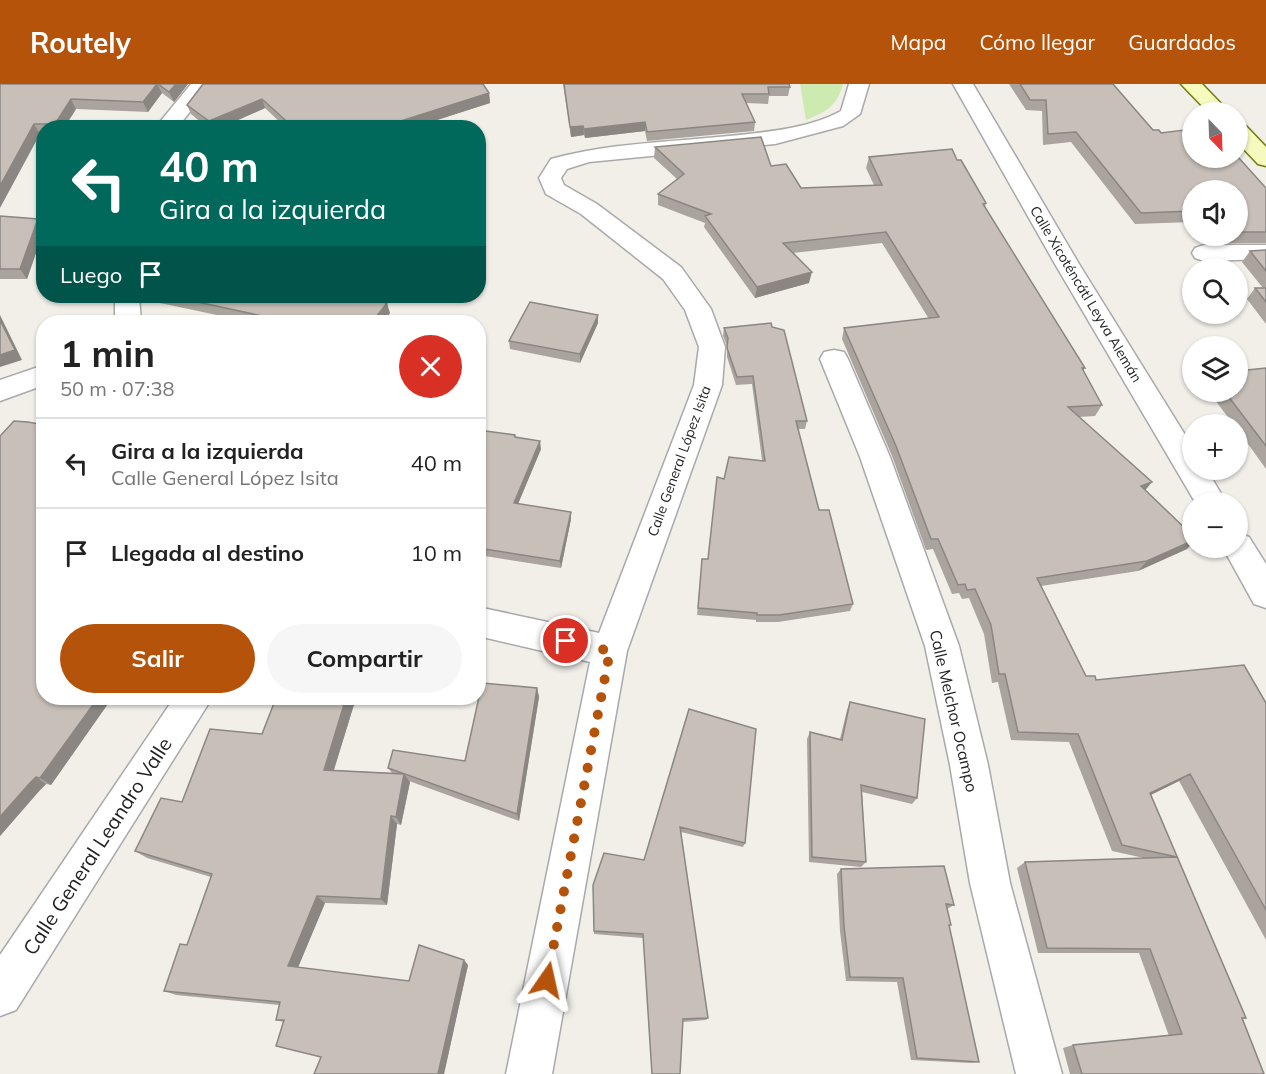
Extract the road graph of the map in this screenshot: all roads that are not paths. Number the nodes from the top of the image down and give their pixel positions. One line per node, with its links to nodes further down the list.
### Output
1 (202, 84): 6 (street)
2 (859, 84): 18 (street, Calle General López Isita)
3 (963, 84): 14 (street, Calle Xicoténcátl Leyva Alemán)
4 (1191, 84): 5 (street)
5 (1210, 102)
6 (172, 120)
7 (1248, 140): 8 (street)
8 (1266, 159)
9 (1266, 252): 10 (street)
10 (1204, 253)
11 (834, 359): 22 (street, Calle Melchor Ocampo)
12 (36, 377): 13 (street)
13 (0, 391)
14 (1205, 492)
15 (1245, 558): 16 (street)
16 (1266, 594)
17 (486, 623): 18 (street)
18 (610, 651): 21 (street, Calle General López Isita)
19 (189, 705): 20 (street, Calle General Leandro Valle)
20 (0, 994)
21 (529, 1074)
22 (1039, 1074)

